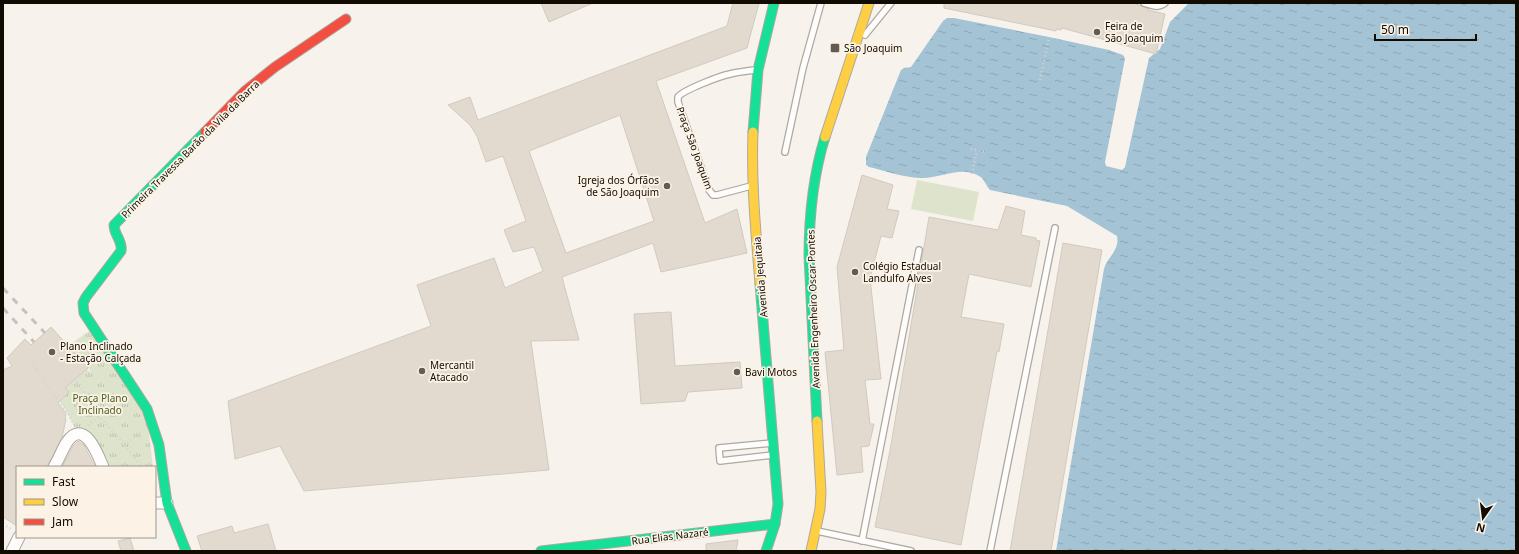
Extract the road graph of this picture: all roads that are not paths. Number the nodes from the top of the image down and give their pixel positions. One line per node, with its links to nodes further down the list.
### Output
1 (774, 3): 9 (main road, Avenida Jequitaia)
2 (821, 3): 10 (lane)
3 (869, 3): 8 (main road, Avenida Engenheiro Oscar Pontes)
4 (891, 3): 8 (lane)
5 (1144, 3): 6 (lane)
6 (1165, 3)
7 (346, 19): 19 (main road, Primeira Travessa Barão da Vila da Barra)
8 (854, 49): 21 (main road, Avenida Engenheiro Oscar Pontes)
9 (758, 70): 11 (main road, Avenida Jequitaia); 11 (lane, Praça São Joaquim)
10 (785, 152)
11 (752, 186): 14 (main road, Avenida Jequitaia)
12 (1055, 228): 30 (lane)
13 (919, 250): 23 (lane)
14 (774, 442): 15 (main road, Avenida Jequitaia); 15 (lane)
15 (775, 455): 20 (main road, Avenida Jequitaia)
16 (55, 466): 17 (street)
17 (103, 466)
18 (156, 503): 19 (street)
19 (167, 503): 25 (main road)
20 (775, 524): 26 (main road, Rua Elias Nazaré); 27 (main road, Avenida Jequitaia)
21 (816, 530): 23 (lane); 28 (main road, Avenida Engenheiro Oscar Pontes)
22 (18, 538): 24 (street)
23 (862, 541): 29 (lane)
24 (12, 551)
25 (186, 551)
26 (542, 551)
27 (766, 551)
28 (811, 551)
29 (911, 551)
30 (990, 551)

